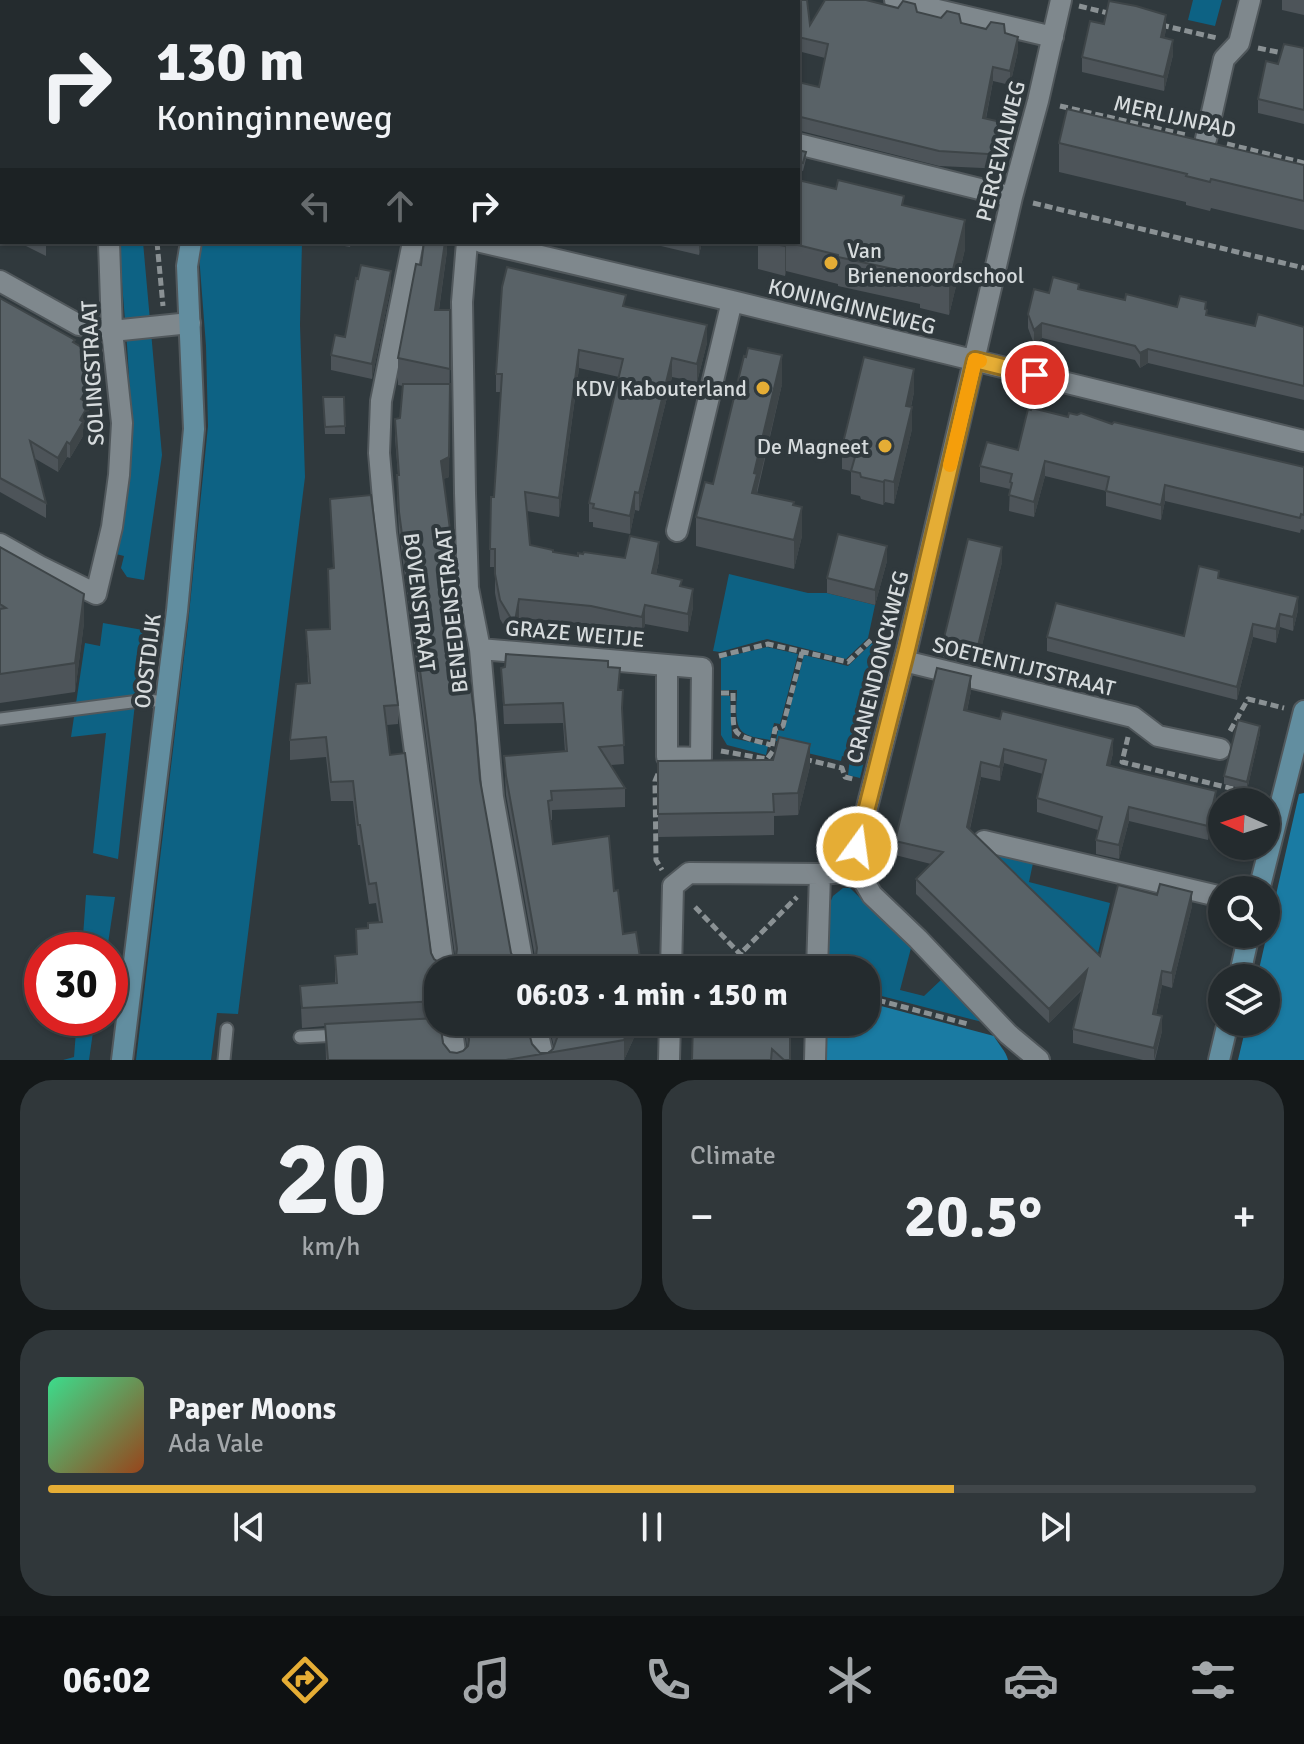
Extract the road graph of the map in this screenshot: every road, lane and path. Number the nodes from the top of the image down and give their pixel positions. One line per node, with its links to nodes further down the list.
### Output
1 (895, 0): 6 (street)
2 (1250, 0): 7 (street)
3 (1061, 1): 4 (path); 6 (street, PERCEVALWEG)
4 (1120, 16)
5 (1150, 23): 7 (path)
6 (1053, 37): 9 (street, PERCEVALWEG)
7 (1239, 43): 8 (path); 10 (street)
8 (1291, 55)
9 (1038, 101): 10 (path, MERLIJNPAD); 13 (street, PERCEVALWEG)
10 (1206, 139): 12 (path, MERLIJNPAD)
11 (800, 144): 13 (street)
12 (1304, 163)
13 (1012, 197): 22 (path); 28 (street, PERCEVALWEG)
14 (109, 244): 27 (street, SOLINGSTRAAT)
15 (157, 244): 26 (path)
16 (182, 244): 21 (street, OOSTDIJK)
17 (191, 244): 21 (street, OOSTDIJK)
18 (413, 244): 57 (street, BOVENSTRAAT)
19 (467, 244): 32 (street, BENEDENSTRAAT)
20 (490, 244): 24 (street, KONINGINNEWEG)
21 (187, 266): 25 (street, OOSTDIJK)
22 (1304, 268)
23 (0, 281): 27 (street)
24 (732, 301): 28 (street, KONINGINNEWEG); 30 (street)
25 (190, 323): 26 (street); 38 (street, OOSTDIJK)
26 (164, 326): 27 (street)
27 (112, 331): 31 (street, SOLINGSTRAAT)
28 (975, 360): 29 (street, KONINGINNEWEG); 34 (street, CRANENDONCKWEG)
29 (1304, 441)
30 (677, 531)
31 (0, 544)
32 (480, 649): 35 (street, GRAZE WEITJE); 58 (street, BENEDENSTRAAT)
33 (802, 652): 34 (path); 36 (path); 43 (path)
34 (905, 655): 40 (street, SOETENTIJTSTRAAT); 48 (street, CRANENDONCKWEG)
35 (667, 665): 36 (street, GRAZE WEITJE); 46 (street, GRAZE WEITJE)
36 (702, 668): 37 (street)
37 (702, 693): 42 (street); 43 (path)
38 (166, 702): 41 (lane); 72 (street, OOSTDIJK)
39 (1304, 712): 44 (path); 49 (street)
40 (1133, 717): 44 (street, SOETENTIJTSTRAAT); 49 (path, SOETENTIJTSTRAAT)
41 (0, 719)
42 (702, 747): 43 (path); 46 (street)
43 (772, 748): 45 (path)
44 (1220, 749)
45 (787, 755)
46 (667, 757): 54 (path)
47 (801, 758): 48 (path)
48 (873, 785): 51 (street, CRANENDONCKWEG)
49 (1281, 801): 53 (street)
50 (984, 841): 55 (street)
51 (858, 871): 52 (street); 65 (street)
52 (820, 874): 54 (street); 56 (path); 61 (street)
53 (1262, 876)
54 (673, 886): 56 (path); 59 (street)
55 (1208, 894)
56 (740, 954): 60 (path)
57 (442, 956)
58 (521, 956)
59 (671, 956)
60 (745, 956)
61 (817, 956)
62 (880, 1001): 65 (path)
63 (227, 1029): 73 (lane)
64 (346, 1034): 71 (lane)
65 (1008, 1034): 78 (street)
66 (450, 1036): 74 (street)
67 (538, 1036): 75 (street)
68 (670, 1036): 76 (street)
69 (816, 1036): 77 (street)
70 (1225, 1036): 79 (street)
71 (300, 1037)
72 (122, 1060)
73 (224, 1060)
74 (456, 1060)
75 (544, 1060)
76 (669, 1060)
77 (815, 1060)
78 (1039, 1060)
79 (1219, 1060)

